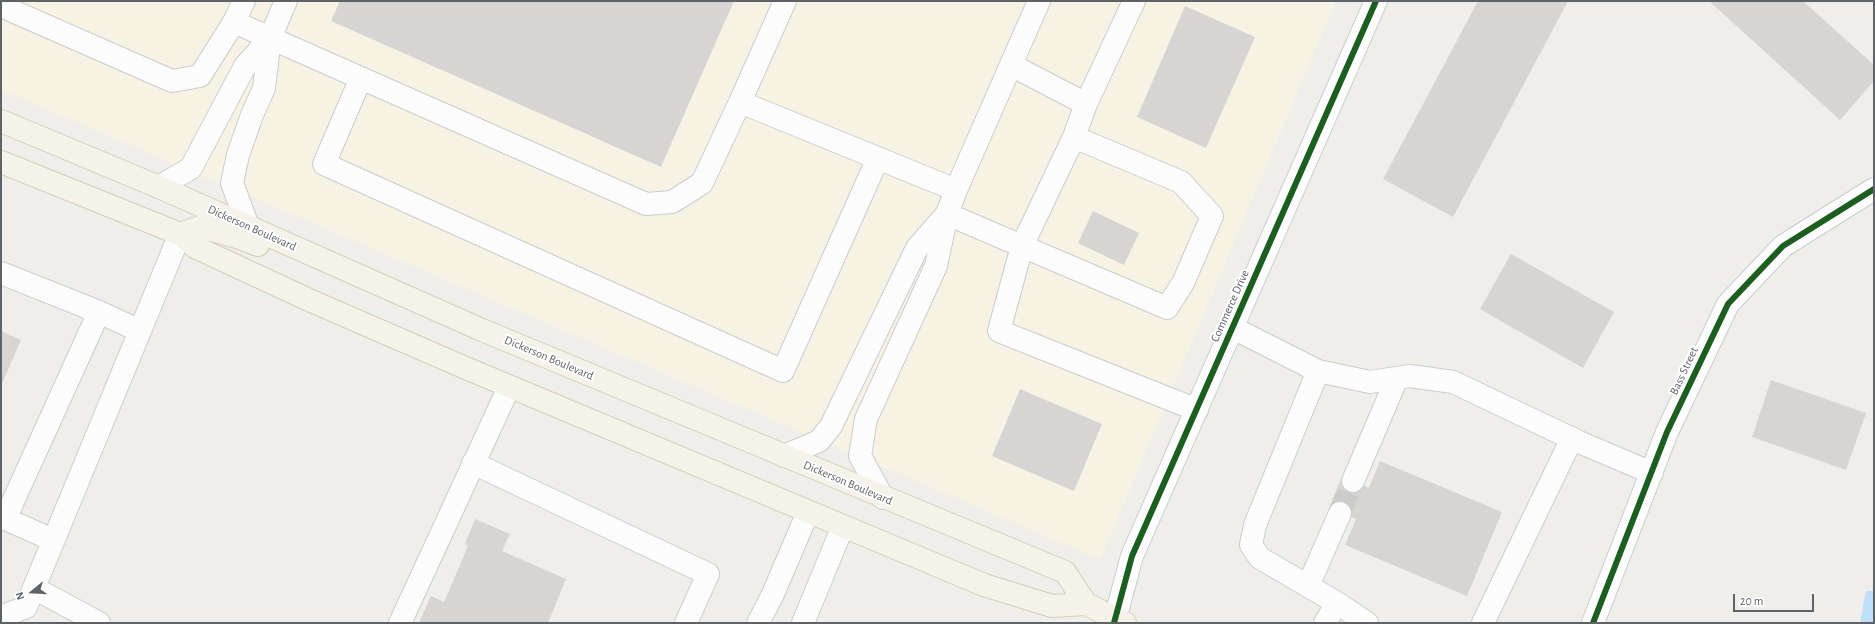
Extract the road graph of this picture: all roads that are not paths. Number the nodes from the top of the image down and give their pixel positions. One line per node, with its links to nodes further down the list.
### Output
1 (244, 1): 8 (street)
2 (286, 1): 9 (street)
3 (785, 1): 12 (street)
4 (1134, 1): 13 (street)
5 (1375, 1): 28 (street, Commerce Drive)
6 (1035, 2): 10 (street)
7 (1, 6): 8 (street)
8 (234, 22): 9 (street)
9 (270, 38): 11 (street); 18 (street); 22 (street)
10 (1011, 65): 13 (street); 20 (street)
11 (361, 78): 12 (street); 16 (street)
12 (740, 102): 16 (street)
13 (1086, 104): 15 (street)
14 (1, 121): 18 (main road, Dickerson Boulevard)
15 (1074, 137): 24 (street); 24 (street)
16 (878, 158): 20 (street)
17 (1, 162): 23 (main road)
18 (158, 187): 22 (main road, Dickerson Boulevard)
19 (1874, 189): 37 (street, Bass Street)
20 (956, 190): 21 (street)
21 (947, 214): 24 (street); 35 (street); 39 (street)
22 (248, 226): 25 (main road, Dickerson Boulevard)
23 (180, 234): 25 (main road); 29 (street); 32 (main road)
24 (1022, 246): 33 (street)
25 (352, 272): 35 (main road, Dickerson Boulevard)
26 (1, 273): 27 (street)
27 (99, 312): 29 (street); 42 (street)
28 (1233, 328): 30 (street); 33 (street, Commerce Drive)
29 (140, 331): 44 (street)
30 (1318, 371): 31 (street); 45 (street)
31 (1397, 378): 34 (street); 38 (street)
32 (509, 387): 36 (street); 40 (main road)
33 (1196, 410): 51 (street, Commerce Drive)
34 (1572, 438): 37 (street); 58 (street)
35 (784, 456): 39 (main road, Dickerson Boulevard)
36 (473, 463): 53 (street); 54 (street)
37 (1652, 473): 59 (street, Bass Street)
38 (1352, 481)
39 (883, 498): 48 (main road, Dickerson Boulevard)
40 (808, 512): 43 (main road); 55 (street)
41 (1340, 512): 45 (street)
42 (3, 518): 44 (street)
43 (843, 526): 48 (main road); 50 (street)
44 (53, 540): 46 (street)
45 (1308, 586): 47 (street)
46 (34, 588): 49 (street); 52 (street)
47 (1338, 603): 56 (street); 57 (street)
48 (1086, 604): 51 (main road)
49 (1, 617)
50 (809, 621)
51 (1119, 621)
52 (99, 623)
53 (400, 623)
54 (686, 623)
55 (758, 623)
56 (1325, 623)
57 (1367, 623)
58 (1482, 623)
59 (1593, 623)

